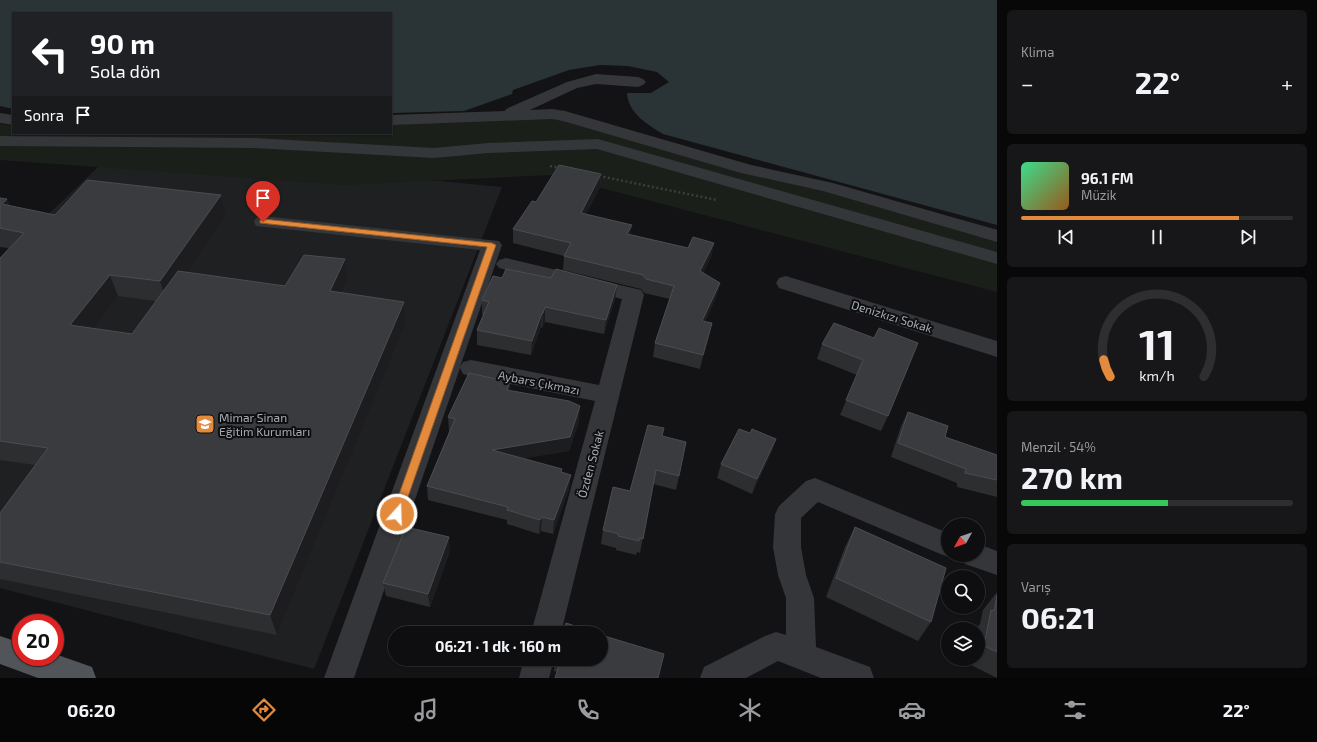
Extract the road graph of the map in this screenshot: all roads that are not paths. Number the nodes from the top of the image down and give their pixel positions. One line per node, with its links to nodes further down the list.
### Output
1 (638, 82): 2 (street)
2 (503, 116): 5 (street); 8 (street)
3 (0, 118): 4 (street)
4 (12, 120)
5 (392, 120)
6 (0, 141): 9 (street)
7 (263, 222): 23 (street)
8 (997, 236)
9 (997, 258)
10 (506, 264): 14 (street, Özden Sokak)
11 (786, 283): 12 (street, Denizkızı Sokak)
12 (997, 349)
13 (470, 368): 14 (street, Aybars Çıkmazı)
14 (608, 395): 18 (street, Özden Sokak)
15 (941, 542): 20 (street)
16 (985, 559): 17 (street)
17 (997, 563)
18 (548, 626)
19 (0, 650): 22 (main road)
20 (801, 656): 25 (street); 26 (street)
21 (537, 666): 24 (street)
22 (81, 678)
23 (339, 678)
24 (534, 678)
25 (715, 678)
26 (859, 678)

